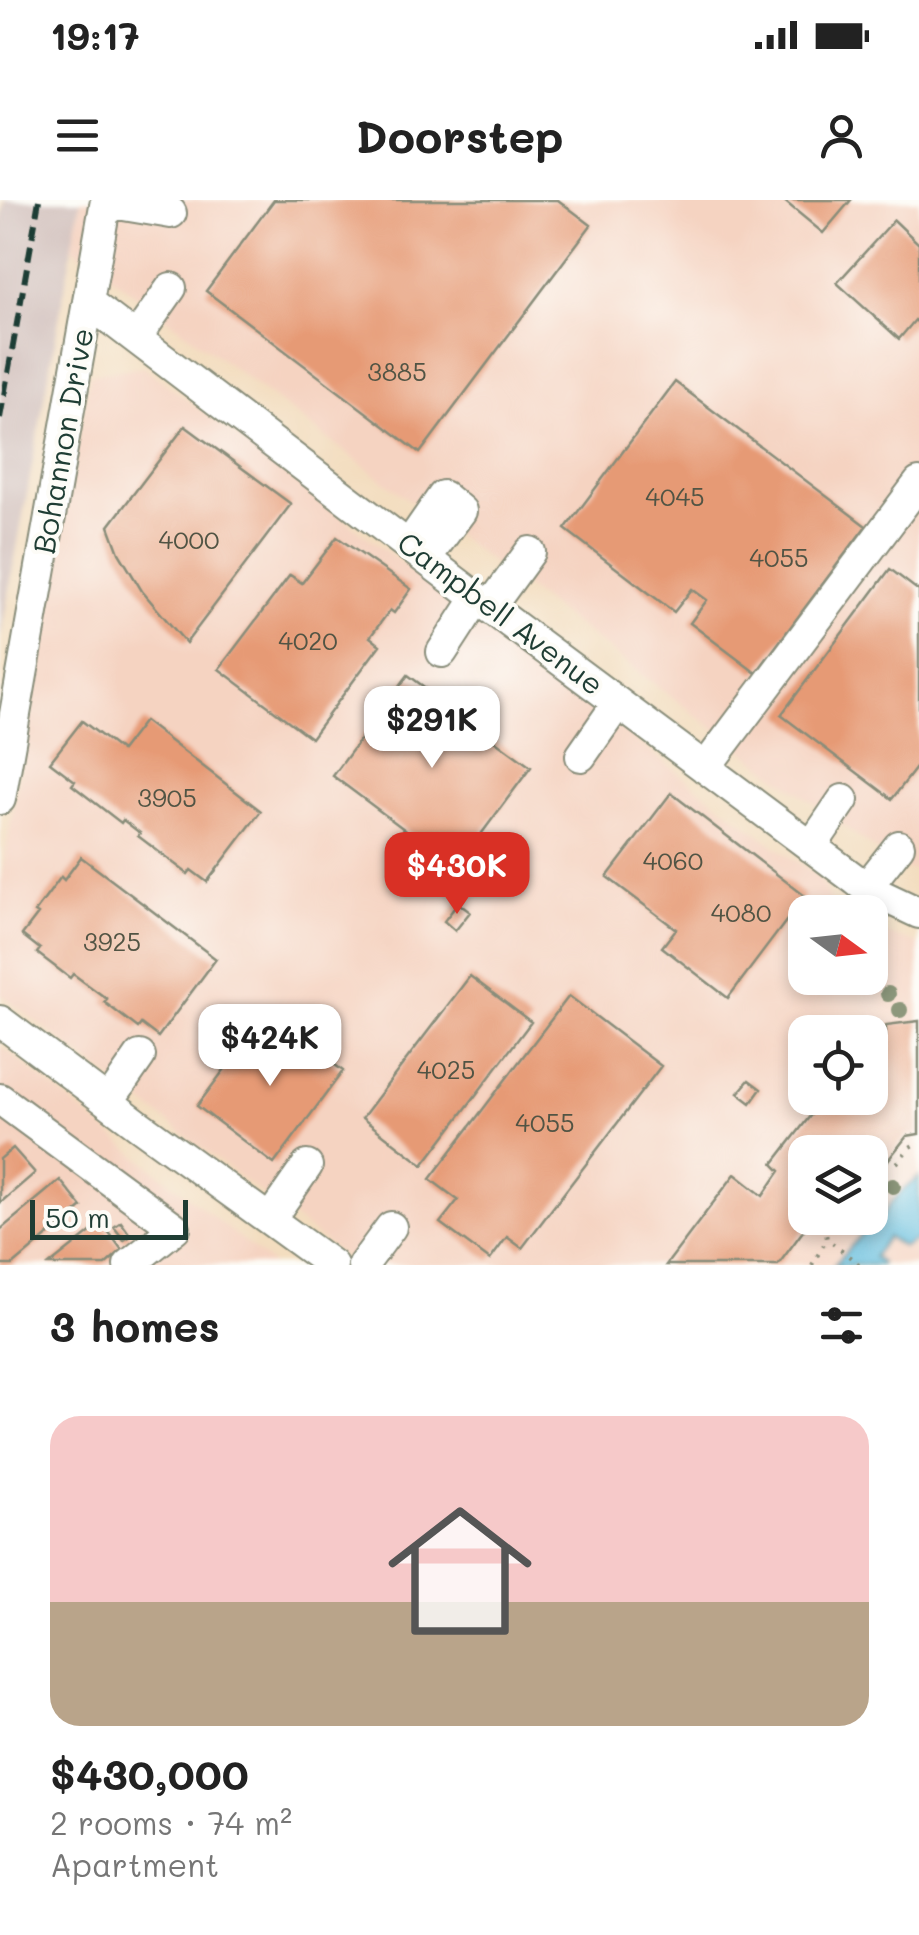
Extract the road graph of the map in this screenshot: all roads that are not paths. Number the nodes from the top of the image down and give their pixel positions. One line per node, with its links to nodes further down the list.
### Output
1 (106, 201): 2 (street); 4 (street, Bohannon Drive)
2 (171, 213)
3 (171, 288): 5 (street)
4 (88, 302): 5 (street, Campbell Avenue); 15 (street, Bohannon Drive)
5 (136, 338): 8 (street, Campbell Avenue)
6 (919, 483): 14 (street)
7 (452, 504): 8 (street)
8 (418, 552): 10 (street, Campbell Avenue)
9 (530, 552): 10 (street)
10 (484, 602): 11 (street); 12 (street, Campbell Avenue)
11 (442, 652)
12 (618, 703): 13 (street); 14 (street, Campbell Avenue)
13 (580, 756)
14 (704, 768): 18 (street, Campbell Avenue)
15 (0, 800)
16 (843, 800): 18 (street)
17 (899, 846): 19 (street)
18 (811, 847): 19 (street, Campbell Avenue)
19 (866, 888): 20 (street, Campbell Avenue)
20 (919, 913)
21 (0, 1021): 24 (street)
22 (140, 1056): 24 (street)
23 (0, 1099): 28 (street)
24 (108, 1102): 26 (street)
25 (307, 1166): 26 (street)
26 (270, 1219): 29 (street)
27 (392, 1227): 30 (street)
28 (129, 1265)
29 (332, 1265)
30 (363, 1265)

